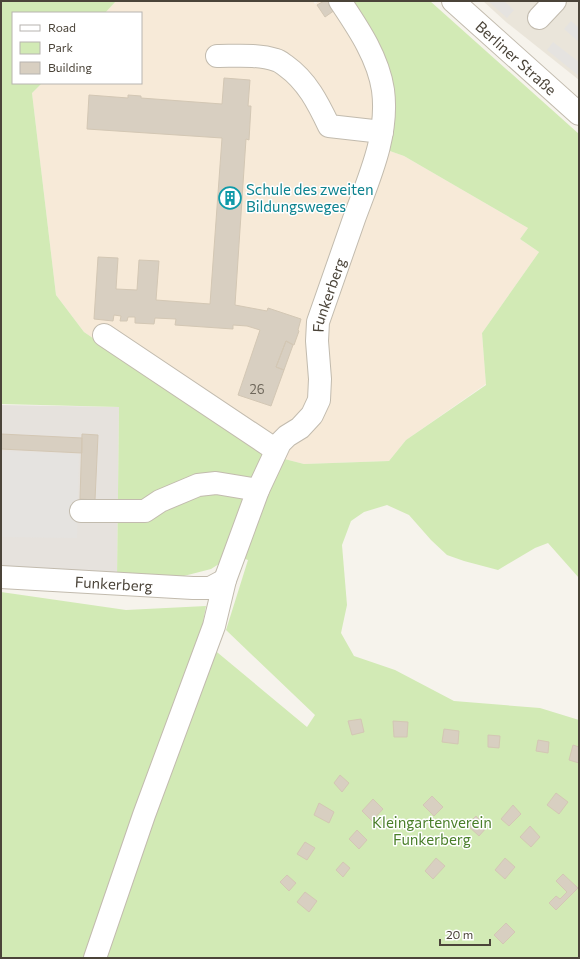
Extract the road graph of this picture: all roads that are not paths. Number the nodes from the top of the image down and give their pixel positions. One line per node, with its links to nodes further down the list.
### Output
1 (340, 1): 7 (street, Funkerberg)
2 (453, 1): 6 (street, Berliner Straße)
3 (555, 1): 4 (street)
4 (539, 18)
5 (217, 56): 7 (street)
6 (579, 114)
7 (382, 132): 9 (street, Funkerberg)
8 (104, 335): 9 (street)
9 (276, 450): 10 (street, Funkerberg)
10 (258, 490): 11 (street); 13 (street, Funkerberg)
11 (81, 512)
12 (1, 577): 13 (street, Funkerberg)
13 (225, 580): 14 (street, Funkerberg)
14 (95, 958)

